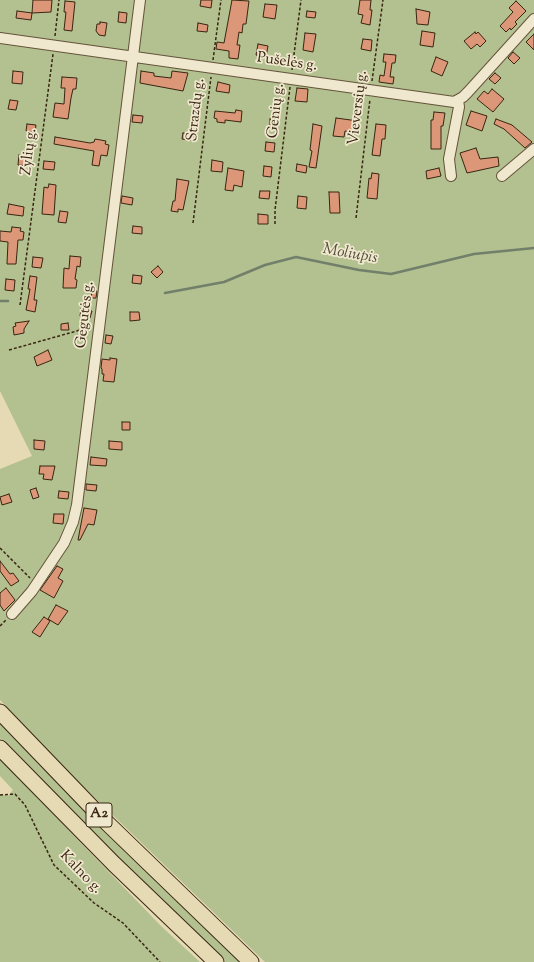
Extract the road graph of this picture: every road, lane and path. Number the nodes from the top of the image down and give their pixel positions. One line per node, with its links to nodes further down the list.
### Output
1 (59, 0): 8 (path, Zylių g.)
2 (140, 0): 9 (street, Gegutės g.)
3 (221, 0): 10 (path, Strazdų g.)
4 (301, 0): 11 (path, Genių g.)
5 (383, 0): 12 (path, Vieversių g.)
6 (534, 19): 13 (street)
7 (0, 38): 8 (street, Pušelės g.)
8 (54, 47): 9 (street, Pušelės g.); 20 (path, Zylių g.)
9 (133, 56): 10 (street, Pušelės g.); 21 (street, Gegutės g.)
10 (212, 67): 11 (street, Pušelės g.); 18 (path, Strazdų g.)
11 (291, 78): 12 (street, Pušelės g.); 19 (path, Genių g.)
12 (371, 91): 13 (street, Pušelės g.); 17 (path, Vieversių g.)
13 (458, 100): 15 (street)
14 (534, 149): 16 (street)
15 (451, 176)
16 (502, 176)
17 (356, 218)
18 (193, 223)
19 (275, 224)
20 (20, 306)
21 (100, 324): 22 (path); 24 (street, Gegutės g.)
22 (9, 350)
23 (0, 548): 24 (path)
24 (36, 584): 25 (street, Gegutės g.)
25 (12, 614)
26 (0, 712): 31 (highway, A2)
27 (0, 748): 30 (highway, A2)
28 (0, 795): 29 (path, Kalno g.)
29 (160, 962)
30 (216, 962)
31 (251, 962)

